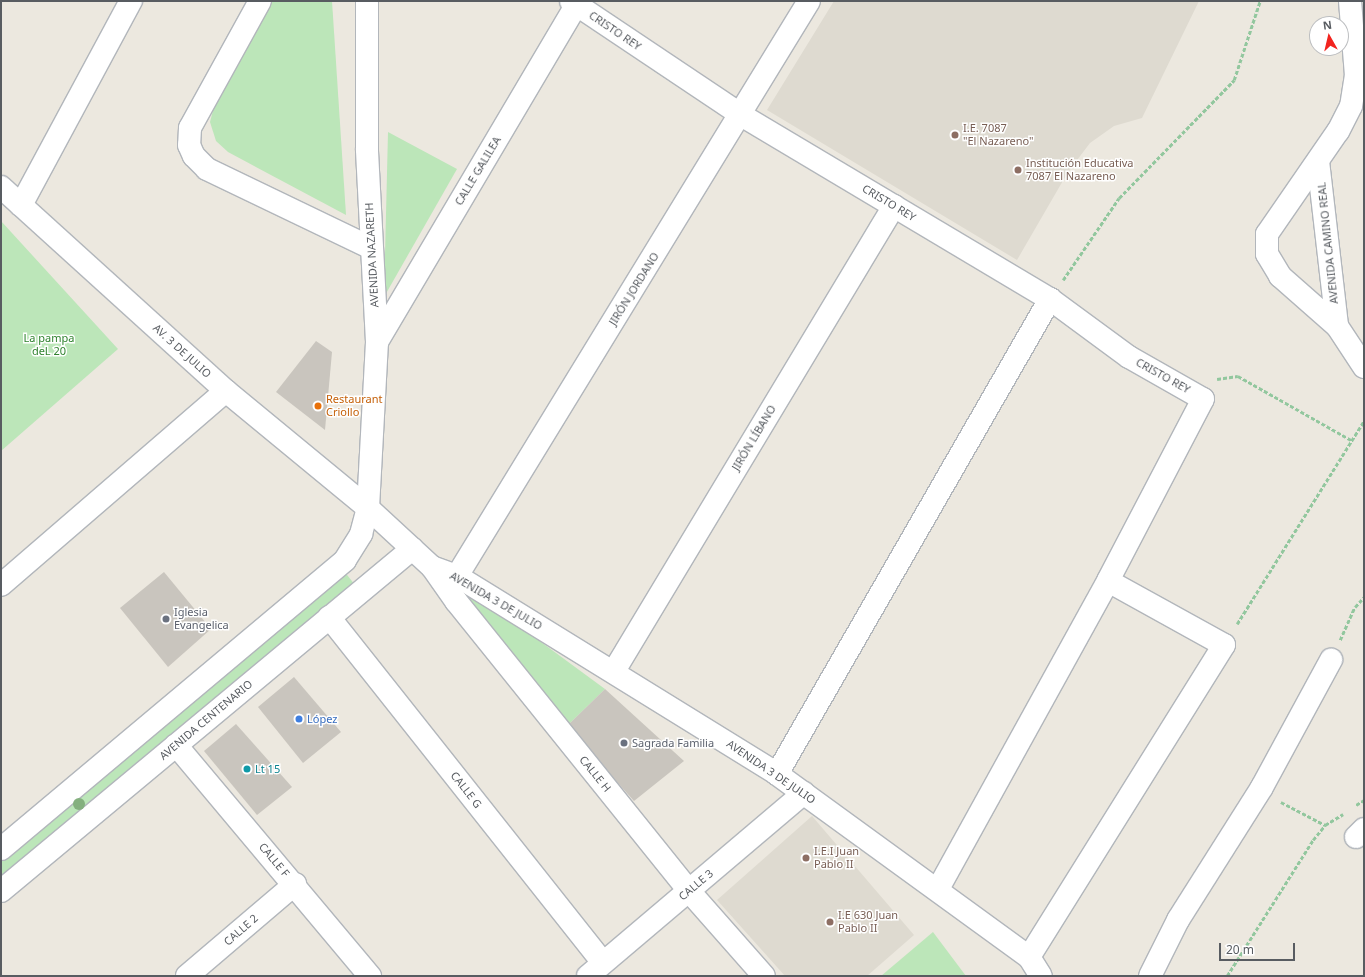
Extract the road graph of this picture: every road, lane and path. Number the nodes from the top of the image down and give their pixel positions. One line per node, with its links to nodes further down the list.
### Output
1 (131, 1): 11 (street)
2 (260, 1): 13 (street)
3 (367, 1): 13 (street, AVENIDA NAZARETH)
4 (809, 1): 8 (street, JIRÓN JORDANO)
5 (1260, 1): 14 (path)
6 (575, 2): 8 (street, CRISTO REY); 16 (street, CALLE GALILEA)
7 (1352, 3): 9 (street, AVENIDA CAMINO REAL)
8 (741, 115): 12 (street, CRISTO REY); 25 (street, JIRÓN JORDANO)
9 (1318, 160): 15 (street, AVENIDA CAMINO REAL); 15 (street, AVENIDA CAMINO REAL)
10 (1, 188): 11 (street, AV. 3 DE JULIO)
11 (21, 205): 19 (street, AV. 3 DE JULIO)
12 (894, 206): 14 (street, CRISTO REY); 32 (street, JIRÓN LÍBANO)
13 (371, 248): 16 (street, AVENIDA NAZARETH)
14 (1050, 299): 18 (street, CRISTO REY); 34 (street)
15 (1337, 326): 17 (street, AVENIDA CAMINO REAL)
16 (377, 342): 22 (street, AVENIDA NAZARETH)
17 (1364, 367)
18 (1207, 389): 21 (path); 26 (street)
19 (226, 391): 22 (street, AV. 3 DE JULIO); 27 (street)
20 (1364, 421): 21 (path)
21 (1351, 440): 30 (path)
22 (368, 508): 23 (street, AVENIDA 3 DE JULIO); 41 (street)
23 (412, 549): 24 (street, AVENIDA 3 DE JULIO); 29 (street, AVENIDA CENTENARIO)
24 (432, 567): 25 (street, AVENIDA 3 DE JULIO); 45 (street, CALLE H)
25 (457, 576): 32 (street, AVENIDA 3 DE JULIO)
26 (1108, 581): 30 (street); 43 (street)
27 (1, 585)
28 (1364, 597): 31 (path)
29 (329, 617): 33 (street, AVENIDA CENTENARIO); 47 (street, CALLE G)
30 (1224, 645): 46 (street)
31 (1331, 660): 35 (street)
32 (614, 671): 34 (street, AVENIDA 3 DE JULIO)
33 (176, 745): 42 (street, CALLE F); 44 (street, AVENIDA CENTENARIO)
34 (777, 774): 36 (street, AVENIDA 3 DE JULIO)
35 (1260, 790): 40 (path); 52 (street)
36 (804, 793): 43 (street, AVENIDA 3 DE JULIO); 45 (street, CALLE 3)
37 (1364, 800): 38 (path)
38 (1350, 809)
39 (1344, 813): 40 (path)
40 (1325, 826): 53 (path)
41 (1, 849)
42 (295, 884): 48 (street, CALLE 2); 49 (street, CALLE F)
43 (938, 889): 46 (street, AVENIDA 3 DE JULIO)
44 (1, 891)
45 (689, 891): 47 (street, CALLE 3); 50 (street, CALLE H)
46 (1029, 957): 51 (street, AVENIDA 3 DE JULIO)
47 (596, 969)
48 (187, 976)
49 (370, 976)
50 (764, 976)
51 (1041, 976)
52 (1150, 976)
53 (1227, 976)

